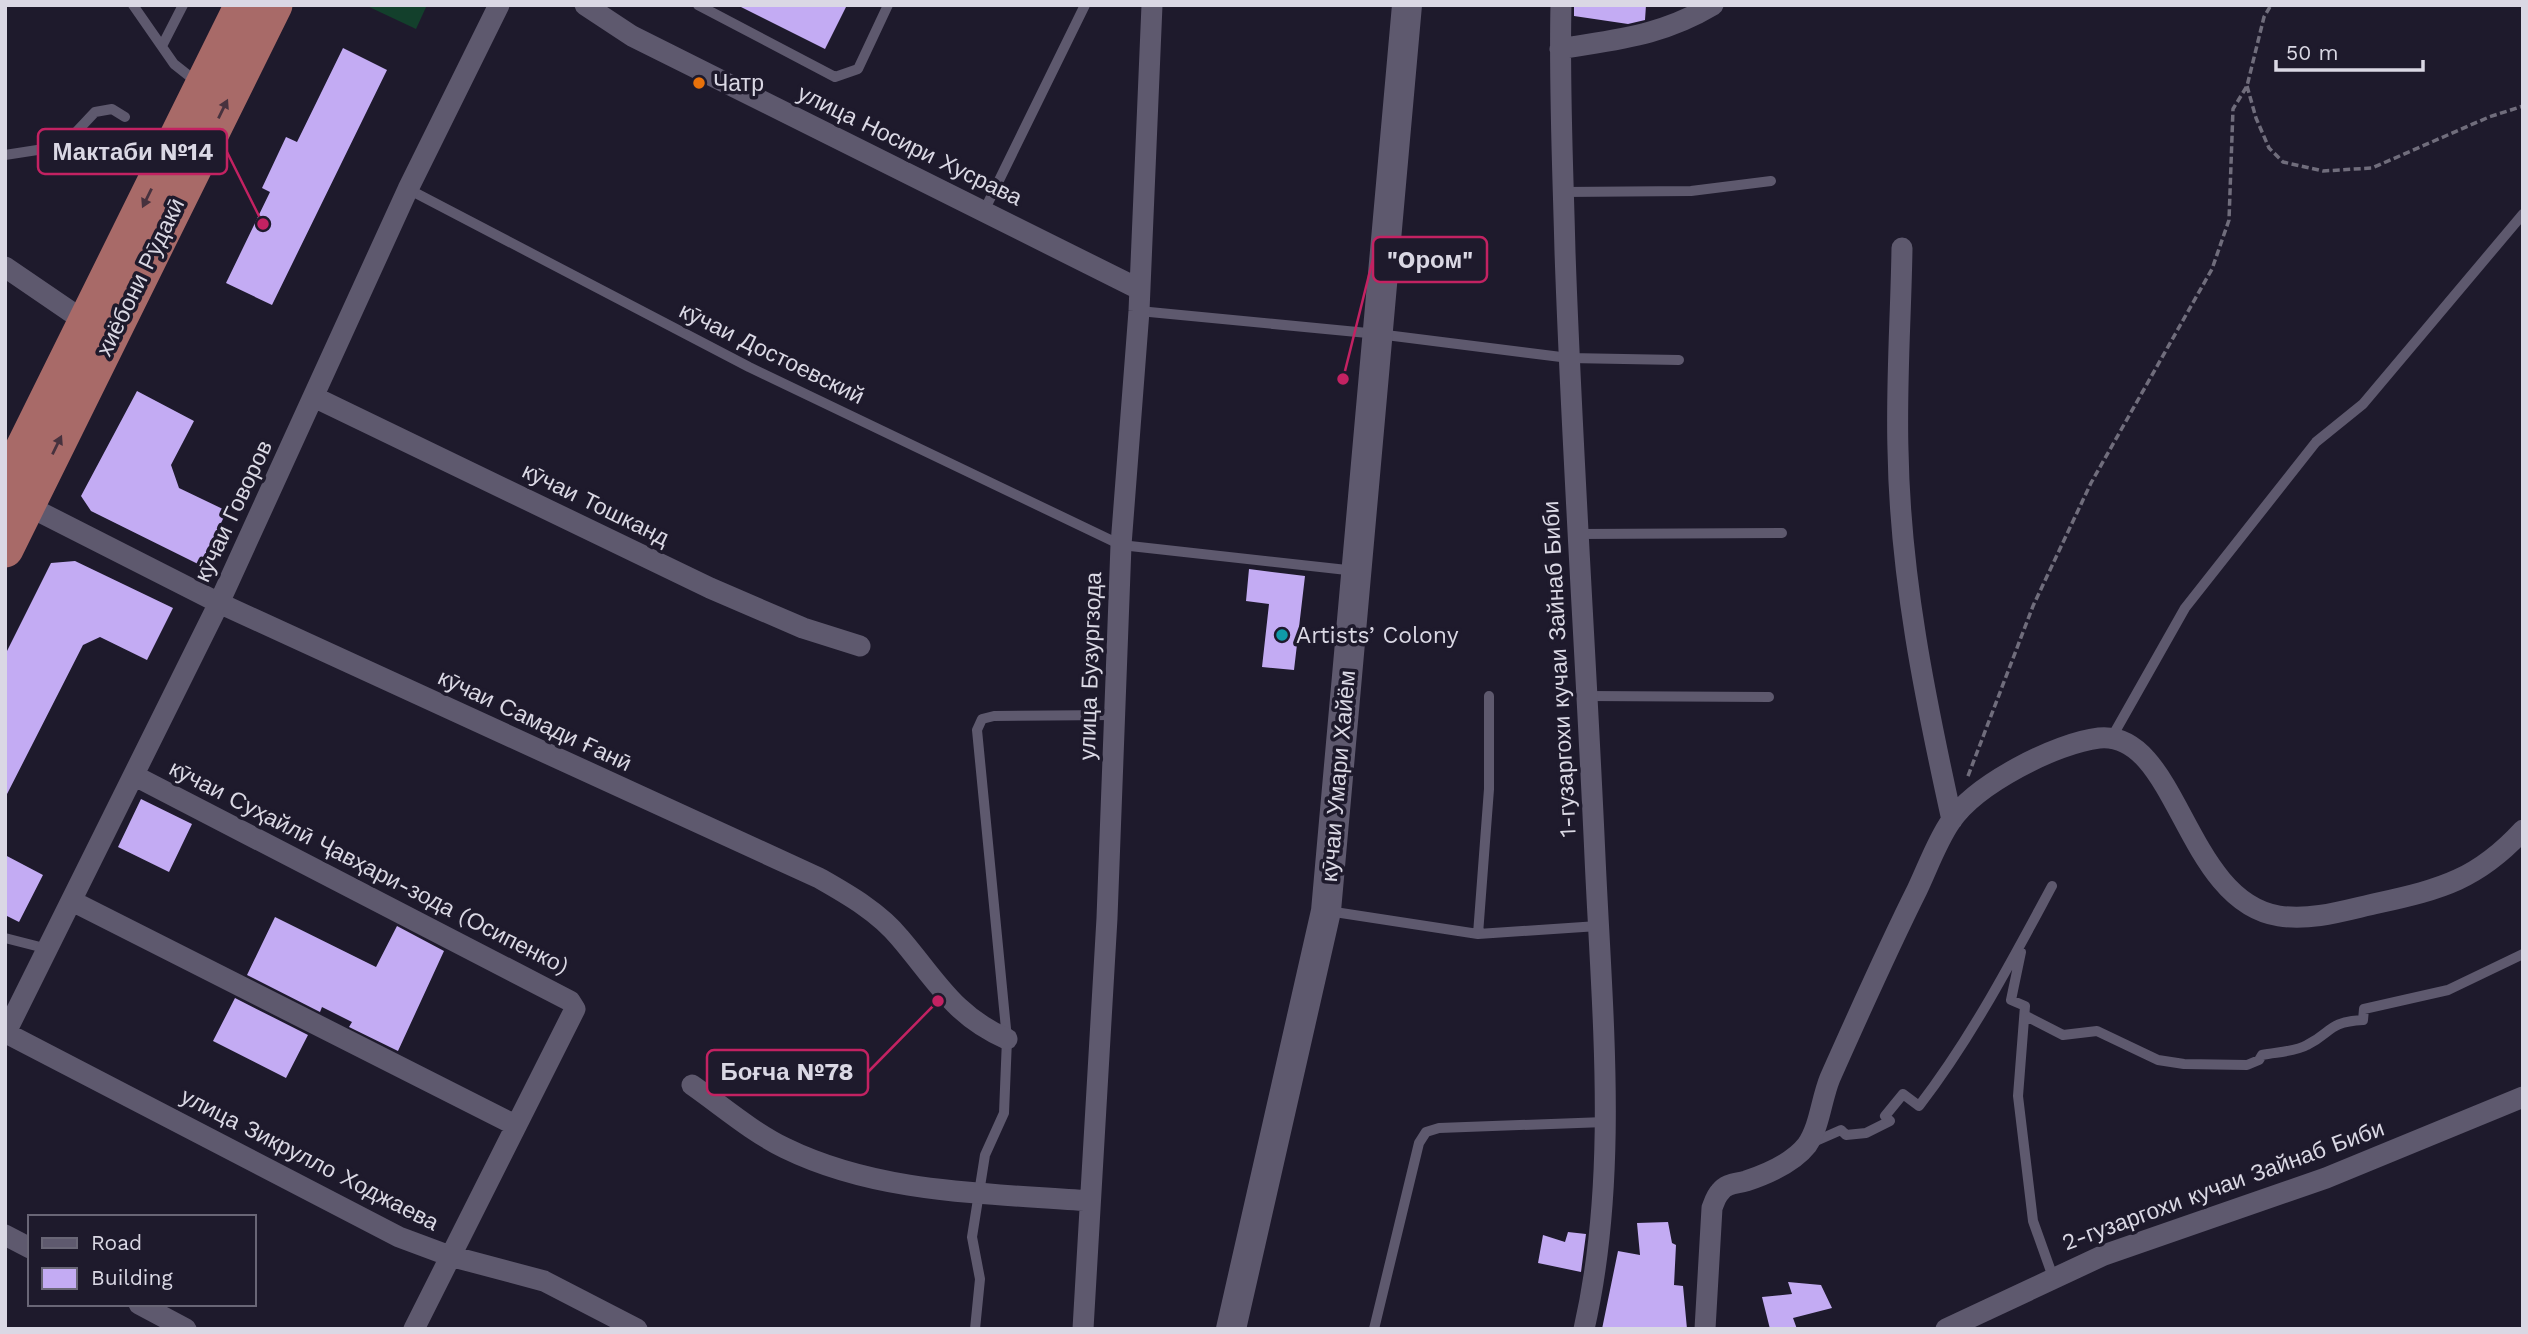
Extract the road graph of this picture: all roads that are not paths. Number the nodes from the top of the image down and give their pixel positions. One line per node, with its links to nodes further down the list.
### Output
1 (133, 5): 14 (lane)
2 (183, 5): 14 (lane)
3 (243, 5): 16 (highway)
4 (274, 5): 28 (highway, хиёбони Рӯдакӣ, one-way to 4)
5 (499, 5): 20 (street, кӯчаи Говоров)
6 (585, 5): 22 (street, улица Носири Хусрава)
7 (698, 5): 8 (lane)
8 (888, 5)
9 (1085, 5): 22 (lane)
10 (1152, 5): 26 (street, улица Бузургзода)
11 (1407, 5): 29 (main road, кӯчаи Умари Хайём)
12 (1561, 5): 15 (street, 1-гузаргохи кучаи Зайнаб Биби)
13 (1713, 5): 15 (street)
14 (162, 46): 16 (lane)
15 (1560, 49): 21 (street, 1-гузаргохи кучаи Зайнаб Биби)
16 (203, 86): 28 (highway, one-way to 28)
17 (125, 117): 18 (lane)
18 (5, 155)
19 (1771, 181): 21 (lane)
20 (408, 189): 32 (street, кӯчаи Говоров); 36 (lane, кӯчаи Достоевский)
21 (1563, 192): 30 (street, 1-гузаргохи кучаи Зайнаб Биби)
22 (984, 211): 26 (street, улица Носири Хусрава)
23 (2523, 214): 45 (lane)
24 (1902, 247): 47 (street)
25 (5, 267): 28 (street)
26 (1139, 289): 27 (street, улица Бузургзода)
27 (1139, 311): 29 (lane); 36 (street, улица Бузургзода)
28 (99, 327): 33 (highway)
29 (1378, 334): 30 (lane); 38 (main road, кӯчаи Умари Хайём)
30 (1569, 358): 31 (lane); 35 (street, 1-гузаргохи кучаи Зайнаб Биби)
31 (1679, 360)
32 (314, 397): 39 (street, кӯчаи Говоров); 40 (street, кӯчаи Тошканд)
33 (12, 495): 37 (highway); 39 (street, кӯчаи Самади Ғанӣ)
34 (1782, 533): 35 (lane)
35 (1579, 534): 42 (street, 1-гузаргохи кучаи Зайнаб Биби)
36 (1121, 545): 38 (lane, кӯчаи Достоевский); 44 (street, улица Бузургзода)
37 (5, 548)
38 (1356, 571): 51 (main road, кӯчаи Умари Хайём)
39 (219, 603): 46 (street, кӯчаи Говоров); 60 (street, кӯчаи Самади Ғанӣ)
40 (860, 646)
41 (1489, 696): 53 (lane)
42 (1587, 696): 43 (lane); 52 (street, 1-гузаргохи кучаи Зайнаб Биби)
43 (1769, 698)
44 (1115, 715): 60 (lane); 67 (street, улица Бузургзода)
45 (2112, 737): 47 (street); 48 (street)
46 (135, 776): 50 (street, кӯчаи Говоров); 64 (street, кӯчаи Суҳайлӣ Ҷавҳари-зода (Осипенко))
47 (1952, 820): 65 (street)
48 (2523, 830)
49 (2052, 886): 54 (lane)
50 (72, 901): 56 (street, кӯчаи Говоров); 64 (street)
51 (1326, 911): 53 (lane); 78 (main road, кӯчаи Умари Хайём)
52 (1598, 926): 53 (lane); 63 (street, 1-гузаргохи кучаи Зайнаб Биби)
53 (1478, 934)
54 (2025, 936): 58 (lane); 65 (lane)
55 (5, 938): 56 (lane)
56 (48, 949): 59 (street, кӯчаи Говоров)
57 (2523, 954): 58 (lane)
58 (2026, 1016): 71 (lane)
59 (6, 1033): 70 (street, улица Зикрулло Ходжаева)
60 (1007, 1040): 66 (lane)
61 (692, 1085): 66 (street)
62 (2523, 1097): 71 (street, 2-гузаргохи кучаи Зайнаб Биби)
63 (1605, 1122): 79 (lane); 80 (street, 1-гузаргохи кучаи Зайнаб Биби)
64 (515, 1125): 70 (street)
65 (1807, 1145): 81 (street)
66 (979, 1192): 67 (street); 76 (lane)
67 (1089, 1201): 77 (street, улица Бузургзода)
68 (5, 1235): 69 (street)
69 (28, 1247)
70 (450, 1256): 74 (street); 75 (street, улица Зикрулло Ходжаева)
71 (2053, 1277): 82 (street, 2-гузаргохи кучаи Зайнаб Биби)
72 (143, 1306): 73 (street)
73 (186, 1329)
74 (414, 1329)
75 (637, 1329)
76 (975, 1329)
77 (1083, 1329)
78 (1231, 1329)
79 (1374, 1329)
80 (1584, 1329)
81 (1705, 1329)
82 (1946, 1329)

